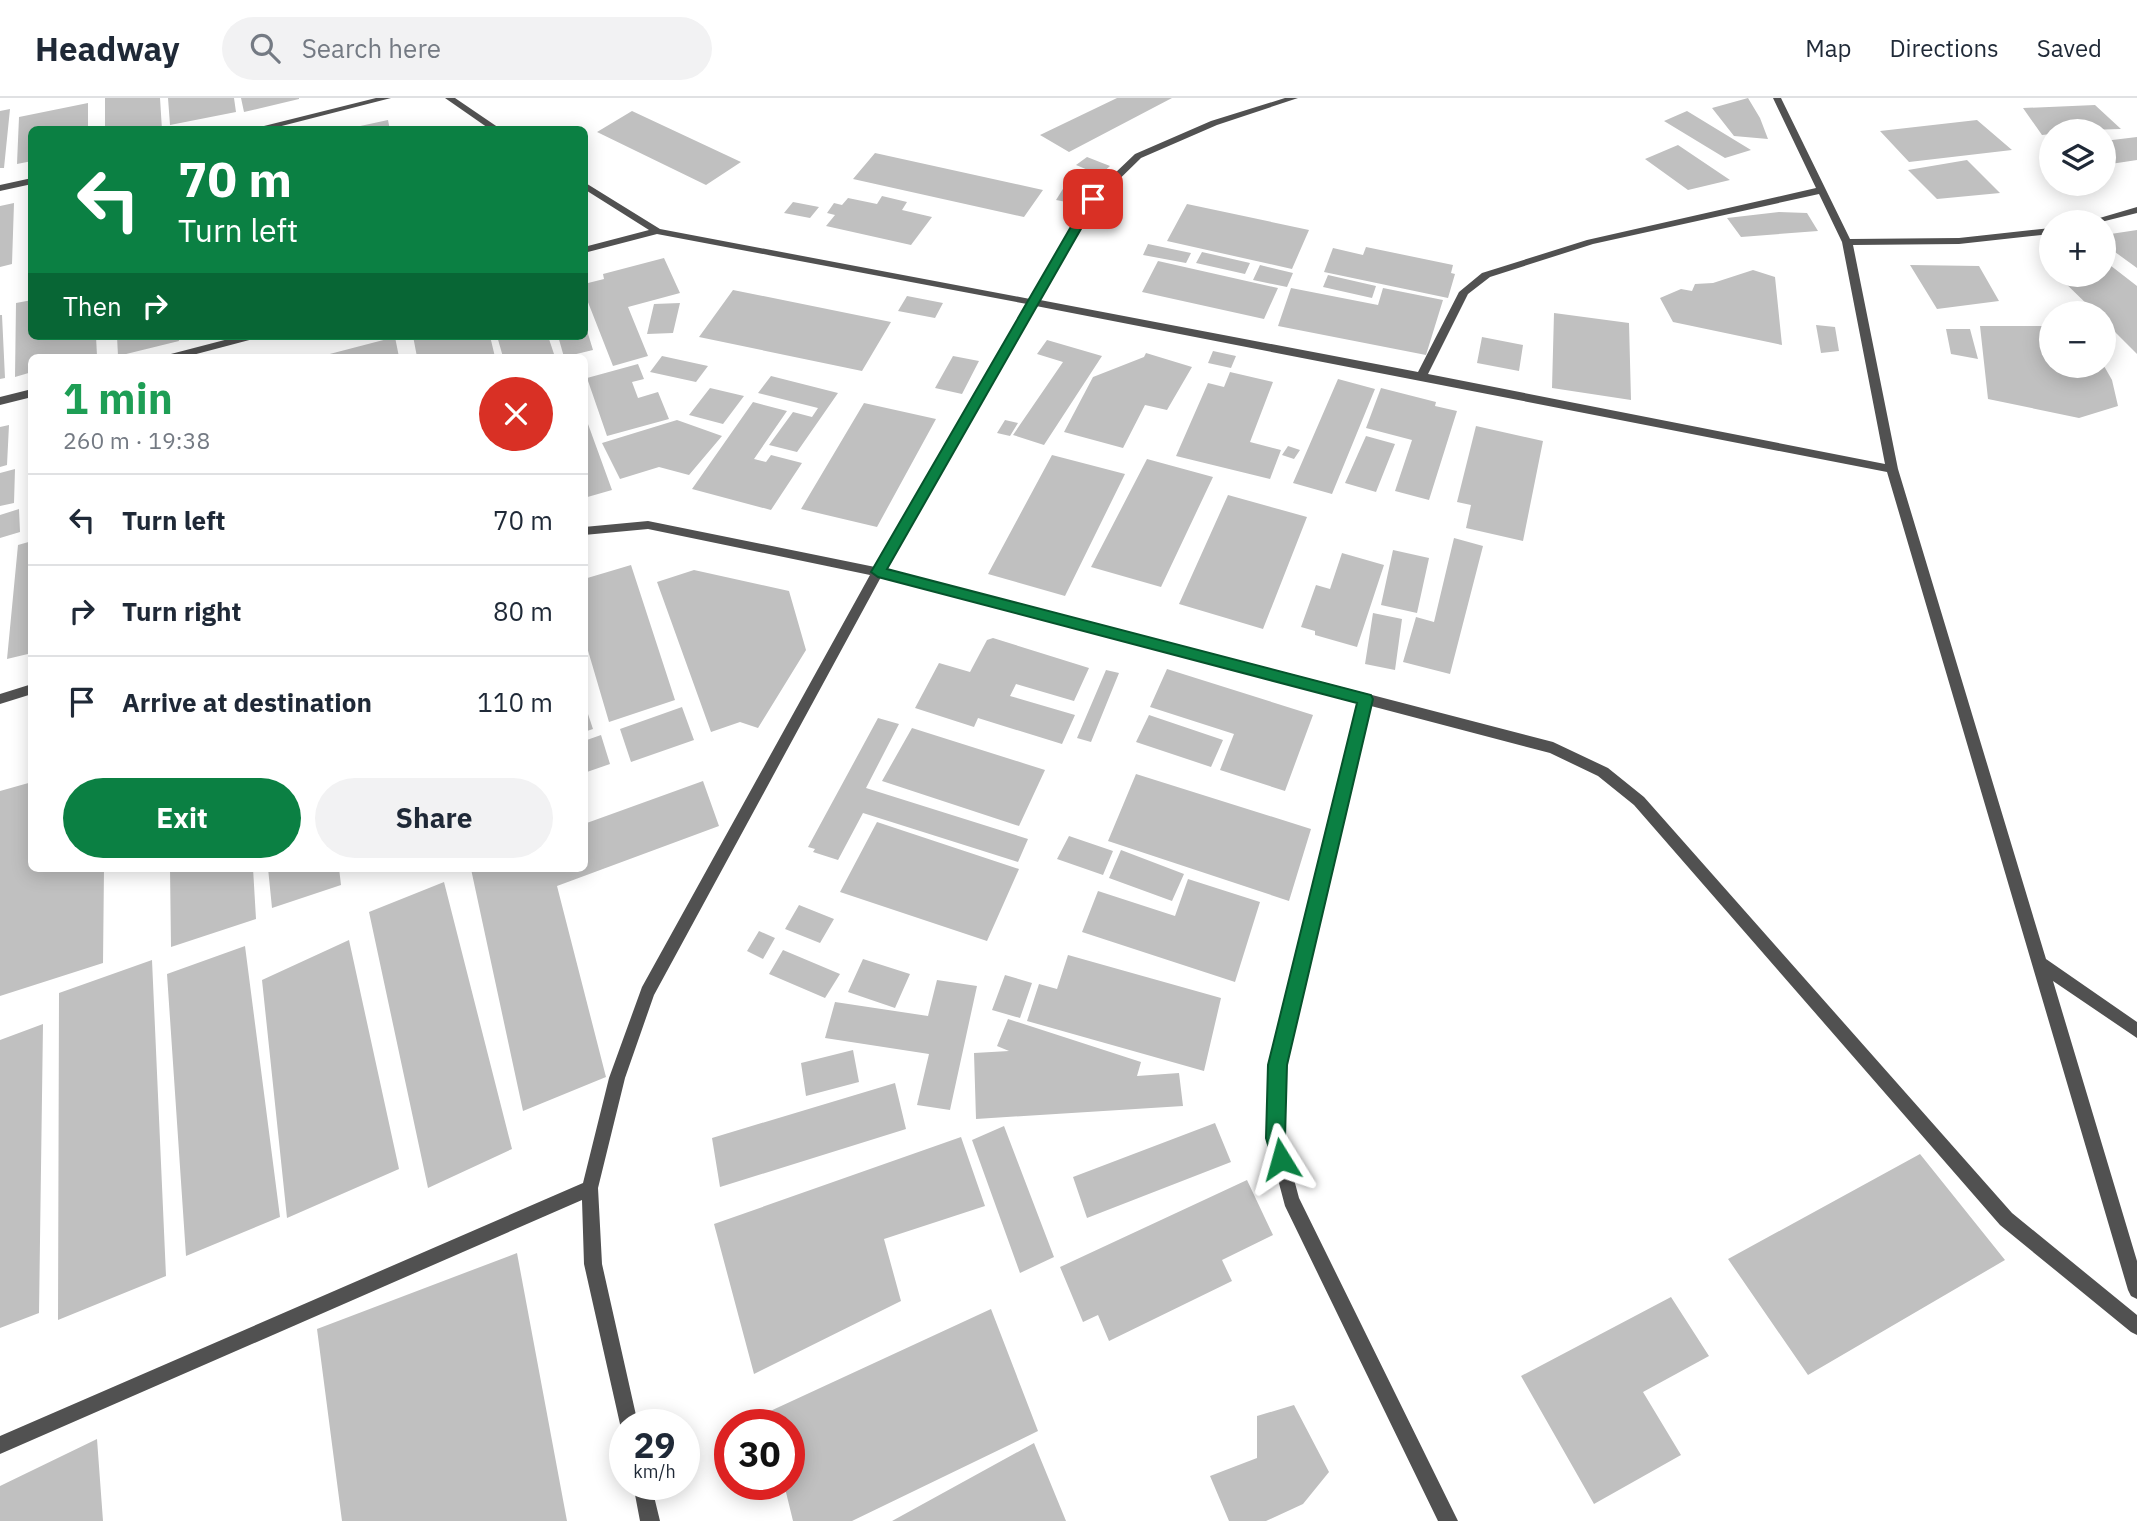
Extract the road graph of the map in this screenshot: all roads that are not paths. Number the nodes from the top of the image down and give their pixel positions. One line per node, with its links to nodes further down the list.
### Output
1 (387, 98): 5 (street)
2 (449, 98): 6 (street)
3 (1294, 98): 17 (street)
4 (1777, 98): 10 (street)
5 (270, 126)
6 (492, 126)
7 (28, 182): 8 (street)
8 (0, 188)
9 (588, 188): 13 (street)
10 (1822, 190): 15 (street); 20 (street)
11 (2137, 211): 12 (street)
12 (2116, 216)
13 (657, 231): 16 (street); 17 (street)
14 (2039, 233): 15 (street)
15 (1847, 242): 23 (street)
16 (588, 249)
17 (1031, 303): 20 (street); 25 (street)
18 (238, 340): 19 (street)
19 (184, 354)
20 (1421, 376): 23 (street)
21 (28, 394): 22 (street)
22 (0, 401)
23 (1892, 469): 29 (street)
24 (588, 531): 25 (street)
25 (878, 572): 28 (street); 31 (street)
26 (28, 691): 27 (street)
27 (0, 699)
28 (1366, 699): 33 (street); 38 (street)
29 (2040, 964): 30 (street); 32 (street)
30 (2137, 1031)
31 (590, 1188): 34 (street); 35 (street)
32 (2137, 1290)
33 (2137, 1326)
34 (626, 1409)
35 (0, 1444)
36 (645, 1500): 37 (street)
37 (650, 1521)
38 (1448, 1521)

